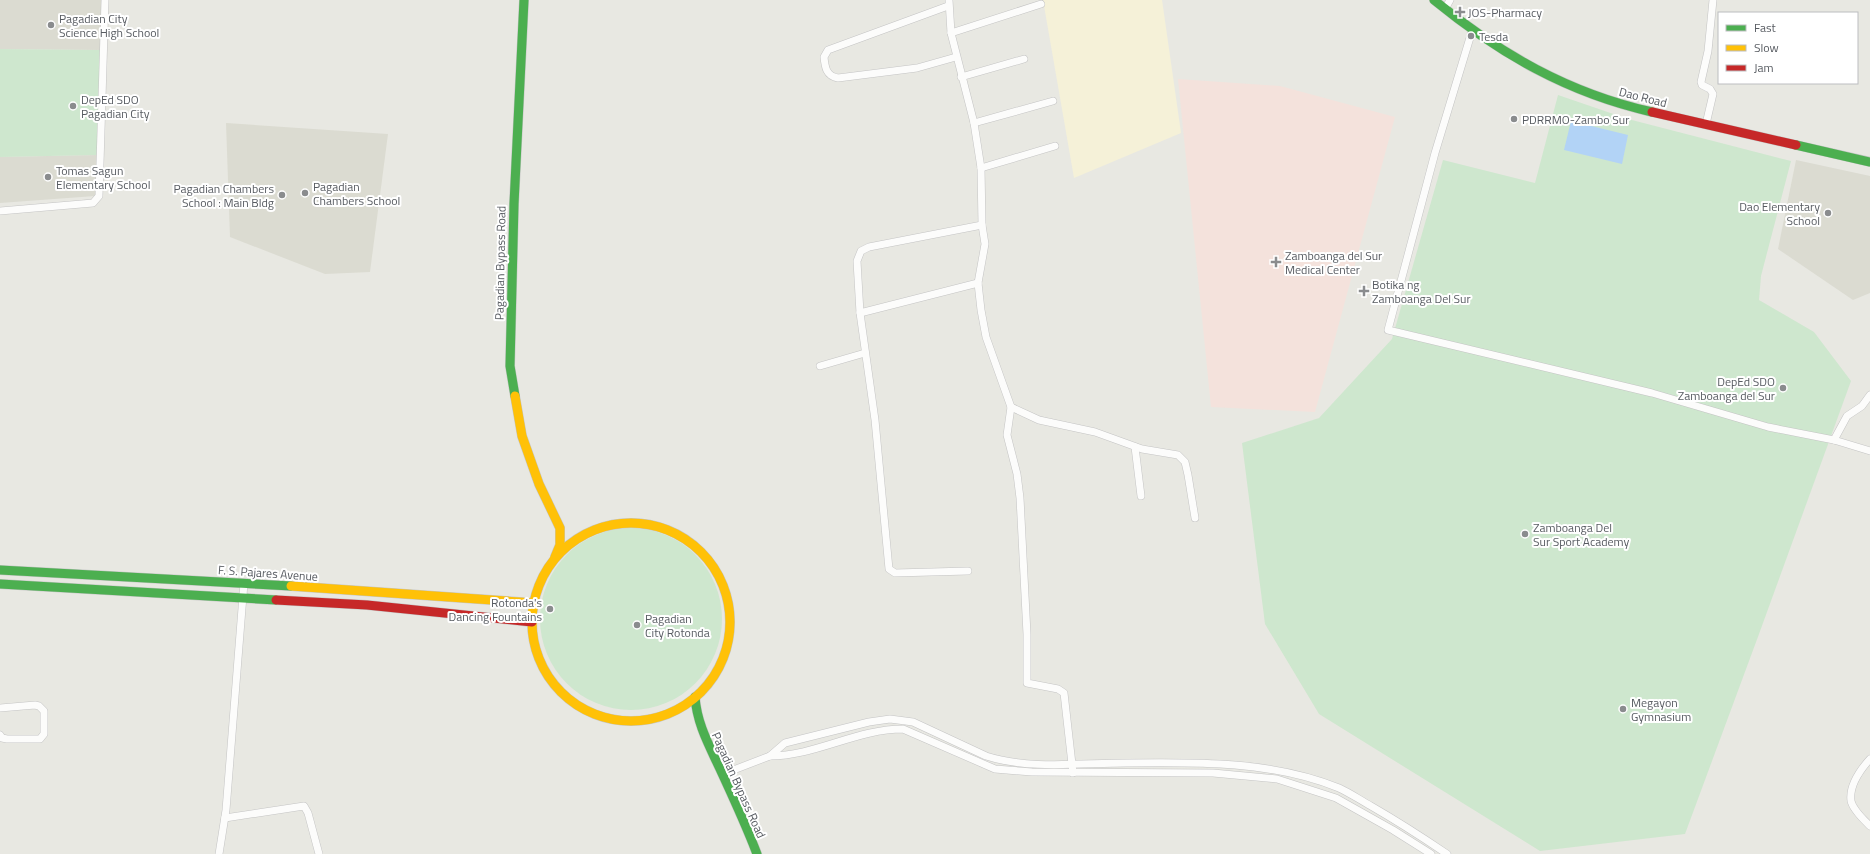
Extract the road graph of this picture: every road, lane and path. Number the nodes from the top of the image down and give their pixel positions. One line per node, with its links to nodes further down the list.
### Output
1 (105, 0): 20 (street)
2 (524, 0): 33 (main road, Pagadian Bypass Road)
3 (1434, 0): 8 (main road, Dao Road)
4 (1450, 0): 8 (street)
5 (1713, 0): 16 (street)
6 (949, 3): 10 (street); 11 (street)
7 (1041, 4): 10 (street)
8 (1445, 9): 9 (main road, Dao Road)
9 (1472, 31): 16 (main road, Dao Road); 28 (street)
10 (951, 33): 11 (street)
11 (956, 57): 13 (street)
12 (1024, 59): 13 (street)
13 (961, 77): 15 (street)
14 (1053, 101): 15 (street)
15 (974, 123): 19 (street)
16 (1706, 124): 18 (main road, Dao Road)
17 (1055, 146): 19 (street)
18 (1870, 162)
19 (981, 168): 21 (street)
20 (0, 211)
21 (982, 225): 22 (street); 23 (street)
22 (978, 283): 23 (street); 27 (street)
23 (860, 313): 24 (street)
24 (865, 353): 25 (street); 37 (street)
25 (820, 366)
26 (1870, 395): 28 (street)
27 (1011, 407): 29 (street); 52 (street)
28 (1834, 440): 30 (street)
29 (1135, 446): 31 (street); 32 (street)
30 (1870, 451)
31 (1140, 496)
32 (1195, 518)
33 (556, 519): 34 (main road, Pagadian Bypass Road); 35 (main road, Pagadian Bypass Road)
34 (586, 534): 35 (main road); 45 (main road)
35 (555, 559): 43 (main road)
36 (0, 570): 38 (main road, F. S. Pajares Avenue)
37 (968, 571)
38 (156, 579): 39 (main road, F. S. Pajares Avenue); 41 (main road)
39 (244, 583): 42 (street); 43 (main road, F. S. Pajares Avenue)
40 (0, 584): 41 (main road)
41 (156, 593): 42 (main road)
42 (243, 599): 44 (main road); 55 (street)
43 (534, 603): 44 (main road)
44 (532, 622): 47 (main road)
45 (695, 697): 47 (main road); 48 (main road, Pagadian Bypass Road)
46 (0, 708): 49 (street)
47 (671, 713): 48 (main road, Pagadian Bypass Road)
48 (699, 726): 54 (main road, Pagadian Bypass Road)
49 (0, 735)
50 (770, 756): 52 (street); 53 (street); 54 (street)
51 (1870, 759): 56 (street)
52 (1072, 763): 53 (street); 61 (street)
53 (1073, 773): 60 (street)
54 (723, 774): 59 (main road, Pagadian Bypass Road)
55 (225, 818): 57 (street); 58 (street)
56 (1870, 826)
57 (219, 854)
58 (317, 854)
59 (757, 854)
60 (1431, 854)
61 (1447, 854)

